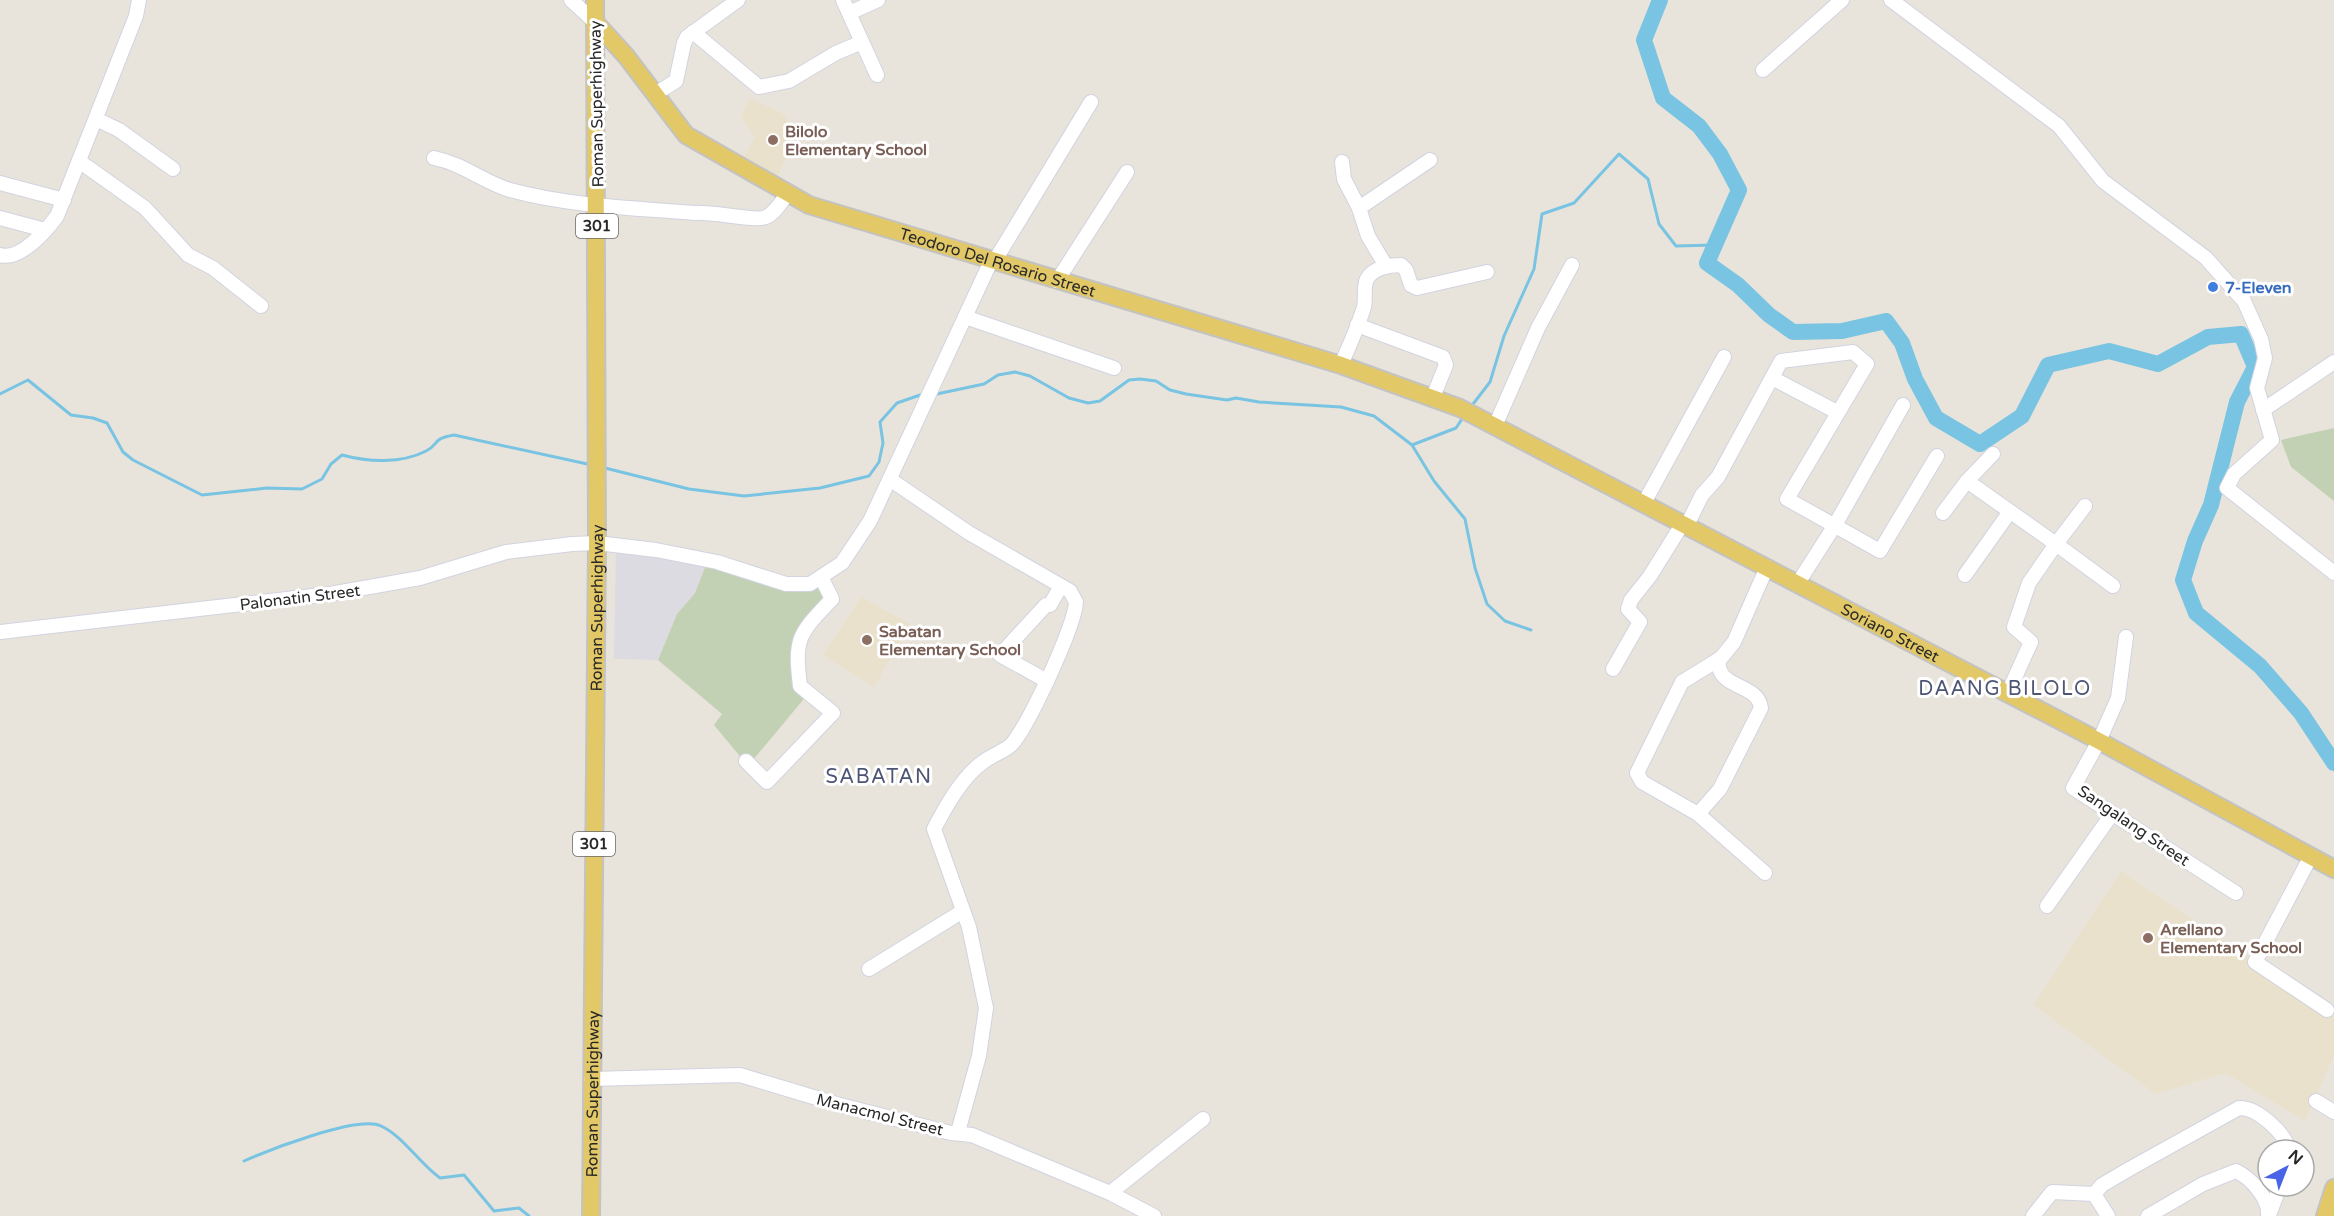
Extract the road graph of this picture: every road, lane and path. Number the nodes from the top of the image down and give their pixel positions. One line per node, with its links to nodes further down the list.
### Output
1 (140, 0): 16 (street)
2 (572, 0): 9 (street)
3 (595, 0): 9 (main road, Roman Superhighway / 301)
4 (738, 0): 10 (street)
5 (878, 0): 8 (street)
6 (1842, 0): 12 (street)
7 (1891, 0): 46 (street)
8 (846, 6): 11 (street)
9 (595, 22): 14 (main road, Teodoro Del Rosario Street); 26 (main road, Roman Superhighway / 301)
10 (693, 32): 11 (street); 14 (street)
11 (862, 42): 13 (street)
12 (1764, 70)
13 (877, 75)
14 (655, 94): 24 (main road, Teodoro Del Rosario Street)
15 (1091, 102): 31 (street)
16 (96, 119): 19 (street); 21 (street)
17 (434, 158): 26 (street)
18 (1430, 160): 27 (street)
19 (79, 161): 25 (street); 36 (street)
20 (1342, 162): 27 (street)
21 (173, 169)
22 (1126, 172): 35 (street)
23 (0, 183): 25 (street)
24 (788, 193): 26 (street); 31 (main road, Teodoro Del Rosario Street)
25 (64, 200): 29 (street)
26 (597, 204): 60 (main road, Roman Superhighway / 301)
27 (1359, 208): 33 (street)
28 (0, 218): 29 (street)
29 (45, 230): 30 (street)
30 (0, 255)
31 (993, 261): 35 (main road, Teodoro Del Rosario Street); 37 (street)
32 (1572, 265): 49 (street)
33 (1386, 266): 34 (street); 38 (street)
34 (1487, 272)
35 (1057, 281): 41 (main road, Teodoro Del Rosario Street)
36 (261, 306)
37 (965, 317): 42 (street); 52 (street)
38 (1357, 326): 41 (street); 44 (street)
39 (1724, 357): 54 (street)
40 (2334, 362): 46 (street)
41 (1341, 365): 44 (main road, Teodoro Del Rosario Street)
42 (1114, 368)
43 (1772, 378): 48 (street); 48 (street); 58 (street)
44 (1432, 397): 47 (main road, Teodoro Del Rosario Street)
45 (1903, 405): 59 (street)
46 (2263, 410): 63 (street)
47 (1467, 412): 49 (main road, Soriano Street)
48 (1837, 412): 59 (street)
49 (1495, 426): 54 (main road, Soriano Street)
50 (1994, 454): 53 (street)
51 (1936, 456): 59 (street)
52 (891, 480): 65 (street); 67 (street)
53 (1967, 481): 56 (street); 57 (street)
54 (1644, 503): 58 (main road, Soriano Street)
55 (2085, 506): 61 (street)
56 (1943, 513)
57 (2009, 513): 61 (street); 64 (street)
58 (1685, 524): 62 (main road, Soriano Street); 72 (street)
59 (1834, 525): 66 (street)
60 (597, 543): 65 (street, Palonatin Street); 69 (street, Palonatin Street); 87 (main road, Roman Superhighway / 301)
61 (2056, 544): 68 (street); 74 (street)
62 (1767, 567): 66 (main road, Soriano Street); 71 (street)
63 (2334, 573)
64 (1965, 575)
65 (822, 579): 76 (street)
66 (1798, 583): 74 (main road, Soriano Street)
67 (1061, 586): 73 (street); 73 (street)
68 (2113, 586)
69 (0, 632)
70 (2126, 638): 75 (street)
71 (1719, 659): 77 (street); 77 (street)
72 (1613, 669)
73 (1047, 681): 84 (street)
74 (2008, 693): 75 (main road, Soriano Street)
75 (2099, 741): 78 (street, Sangalang Street); 79 (main road, Soriano Street)
76 (746, 761)
77 (1698, 814): 81 (street)
78 (2112, 814): 82 (street, Sangalang Street); 83 (street)
79 (2311, 856): 80 (main road, Soriano Street); 86 (street)
80 (2334, 868)
81 (1765, 873)
82 (2236, 893)
83 (2047, 906)
84 (963, 911): 85 (street); 91 (street)
85 (868, 969)
86 (2327, 1010)
87 (591, 1079): 91 (street, Manacmol Street); 97 (main road, Roman Superhighway / 301)
88 (2316, 1101): 89 (street)
89 (2334, 1112)
90 (1203, 1119): 94 (street)
91 (958, 1132): 94 (street, Manacmol Street)
92 (2284, 1138): 95 (street)
93 (2334, 1188): 103 (main road)
94 (1110, 1193): 98 (street, Manacmol Street)
95 (2094, 1194): 99 (street); 100 (street)
96 (2275, 1198): 102 (street)
97 (591, 1216)
98 (1154, 1216)
99 (2033, 1216)
100 (2108, 1216)
101 (2148, 1216): 102 (street)
102 (2268, 1216)
103 (2325, 1216)

